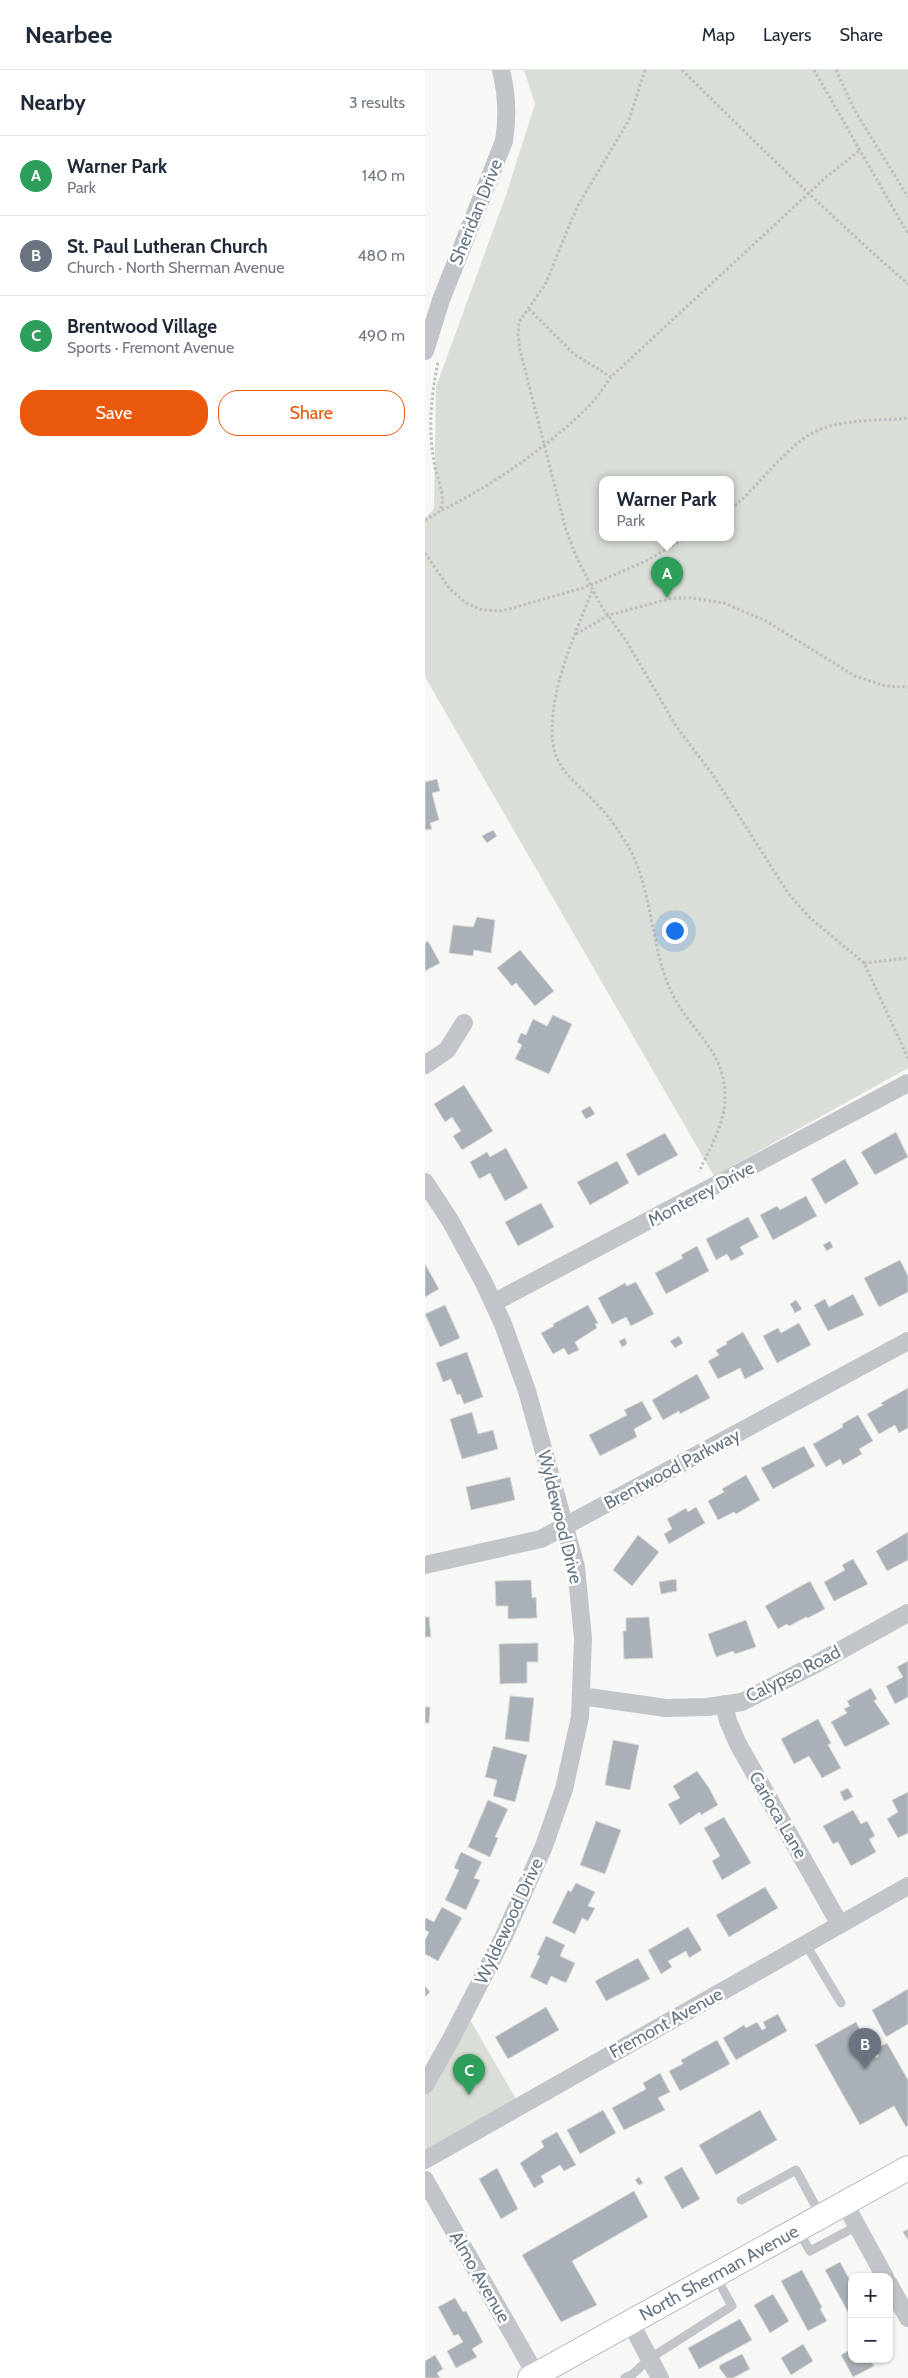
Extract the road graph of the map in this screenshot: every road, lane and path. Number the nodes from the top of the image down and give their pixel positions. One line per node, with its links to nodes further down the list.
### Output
1 (501, 70): 12 (street, Sheridan Drive)
2 (645, 70): 11 (path)
3 (682, 70): 7 (path)
4 (814, 70): 6 (path)
5 (836, 70): 8 (path)
6 (860, 150): 7 (path); 9 (path)
7 (808, 194): 10 (path); 13 (path)
8 (908, 197)
9 (908, 234)
10 (908, 284)
11 (529, 309): 13 (path); 15 (path)
12 (432, 353): 17 (path)
13 (611, 377): 15 (path)
14 (908, 418): 16 (path)
15 (544, 444): 17 (path); 21 (path)
16 (734, 507)
17 (441, 510): 18 (path)
18 (425, 520)
19 (680, 541): 21 (path)
20 (425, 553): 21 (path)
21 (590, 585): 22 (path)
22 (593, 590): 23 (path); 24 (path)
23 (609, 615): 24 (path); 25 (path); 27 (path)
24 (576, 635): 32 (path)
25 (908, 687)
26 (908, 958): 27 (path)
27 (865, 963): 29 (path)
28 (464, 1024): 30 (street)
29 (908, 1058)
30 (425, 1064)
31 (908, 1083): 34 (street, Monterey Drive)
32 (699, 1172)
33 (425, 1182): 34 (street, Wyldewood Drive)
34 (493, 1303): 36 (street, Wyldewood Drive)
35 (908, 1341): 36 (street, Brentwood Parkway)
36 (565, 1525): 37 (street, Brentwood Parkway); 39 (street, Wyldewood Drive)
37 (425, 1565)
38 (908, 1613): 40 (street, Calypso Road)
39 (581, 1696): 40 (street, Calypso Road); 45 (street, Wyldewood Drive)
40 (724, 1704): 42 (street, Carioca Lane)
41 (908, 1886): 42 (street, Fremont Avenue)
42 (839, 1923): 43 (street, Fremont Avenue)
43 (805, 1943): 44 (lane); 46 (street, Fremont Avenue)
44 (841, 2003)
45 (425, 2085)
46 (425, 2160)
47 (908, 2168): 50 (street, North Sherman Avenue)
48 (425, 2180): 60 (street, Almo Avenue)
49 (741, 2200): 51 (lane)
50 (845, 2204): 51 (street, North Sherman Avenue); 52 (street)
51 (821, 2216): 53 (street, North Sherman Avenue)
52 (857, 2226): 53 (lane); 54 (street)
53 (797, 2230): 55 (street, North Sherman Avenue)
54 (883, 2273)
55 (715, 2275): 58 (street, North Sherman Avenue); 59 (lane)
56 (893, 2291): 57 (street)
57 (908, 2318)
58 (630, 2322): 59 (street); 60 (street, North Sherman Avenue)
59 (649, 2359): 61 (lane); 62 (street)
60 (542, 2375)
61 (625, 2378)
62 (660, 2378)

